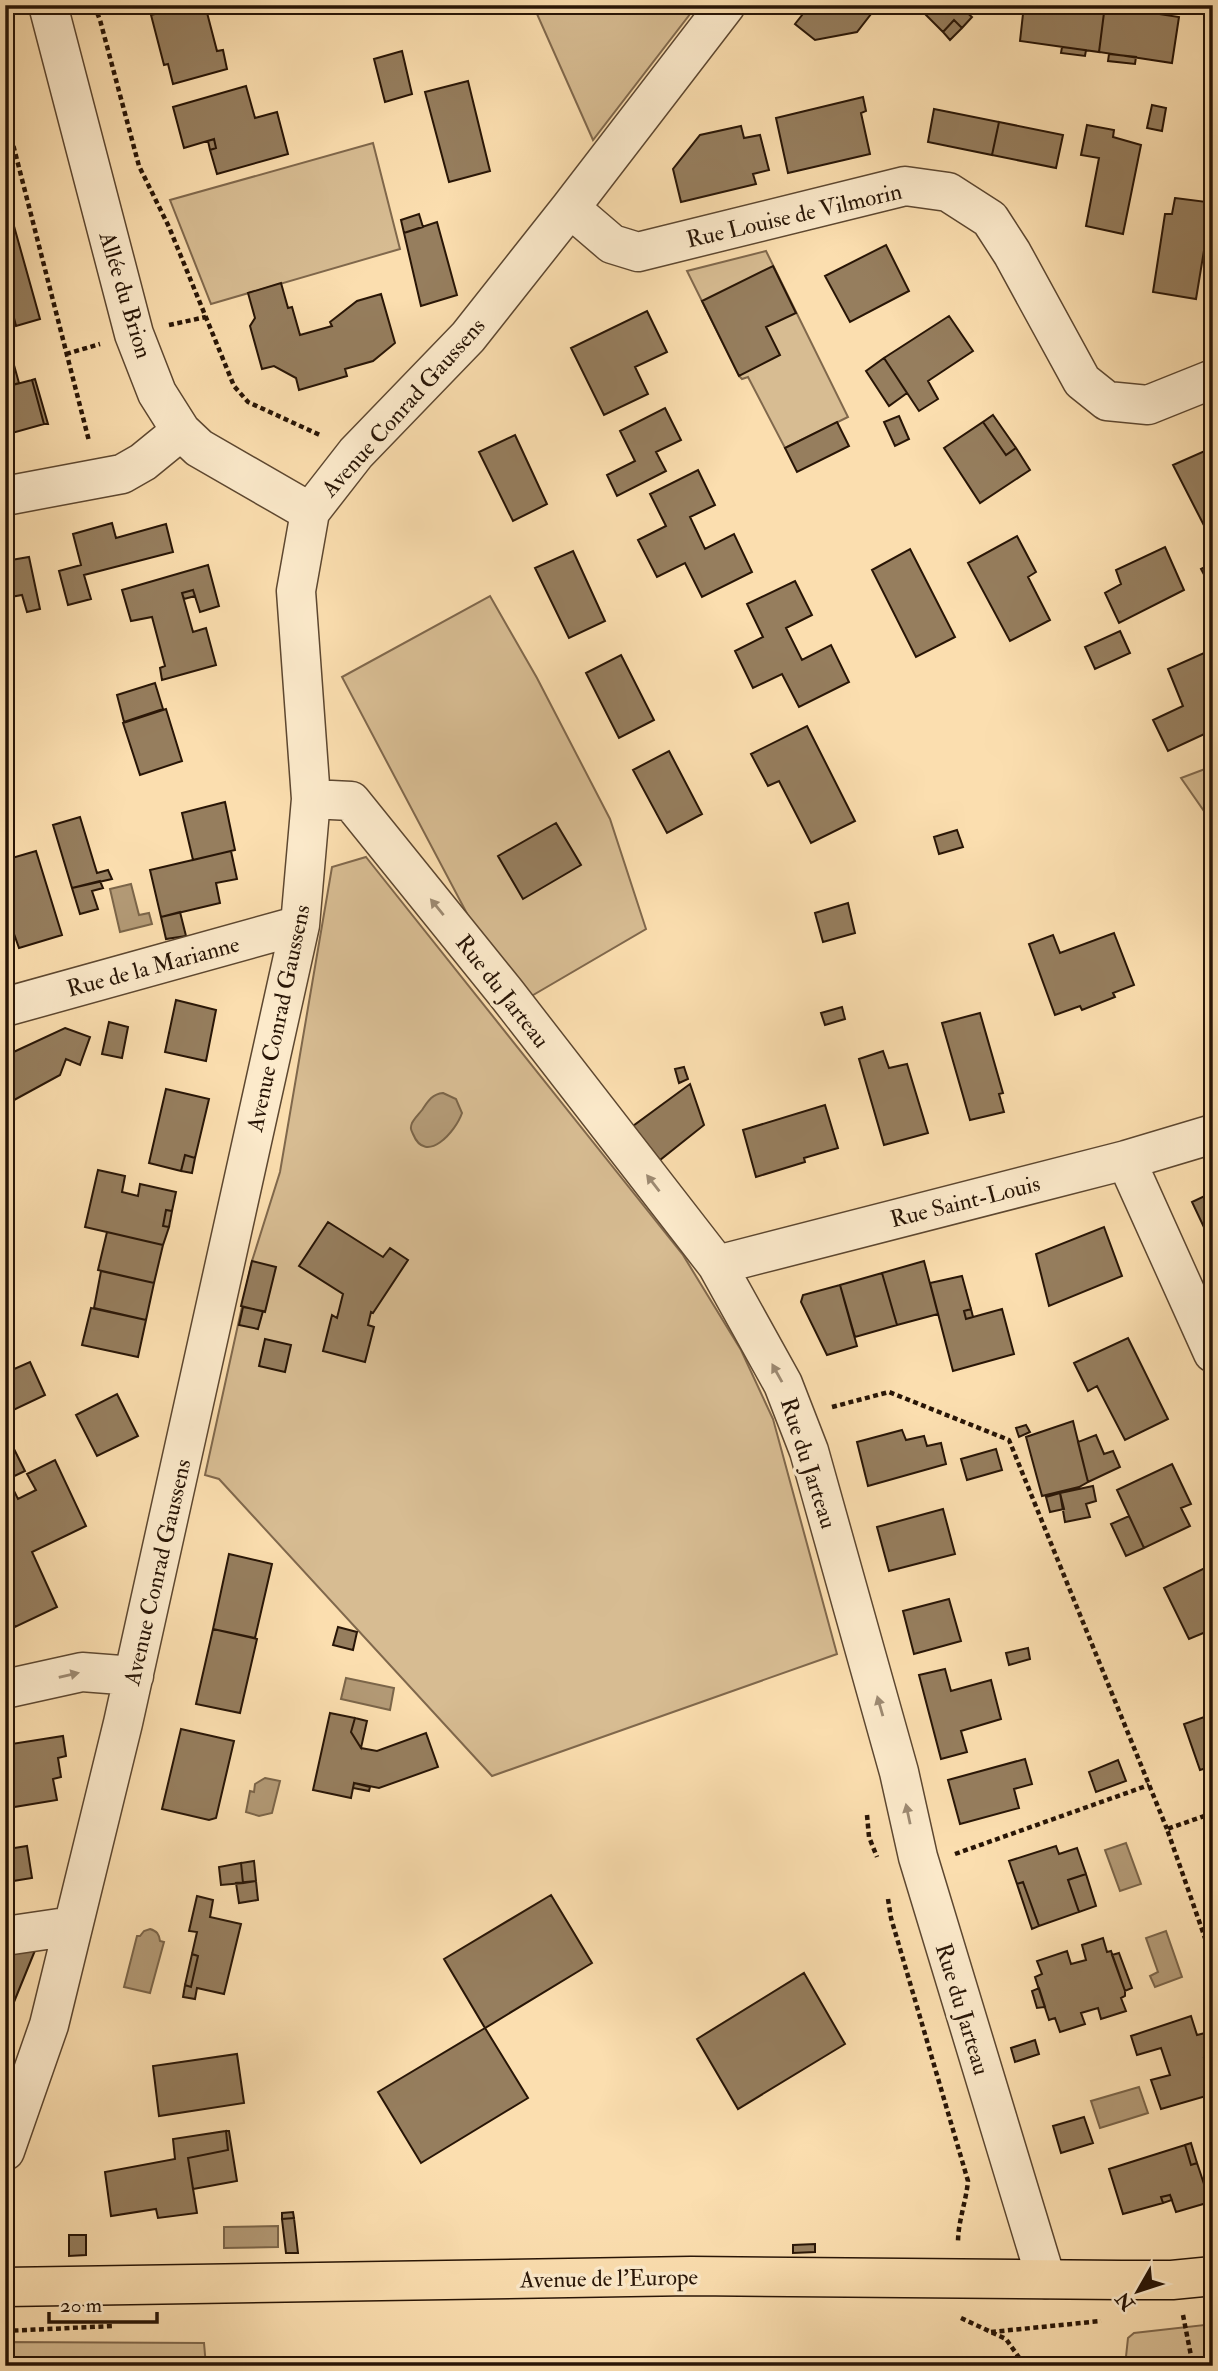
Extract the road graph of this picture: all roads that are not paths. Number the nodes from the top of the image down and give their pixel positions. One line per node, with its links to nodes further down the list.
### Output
1 (48, 5): 5 (street, Allée du Brion)
2 (726, 5): 3 (street, Avenue Conrad Gaussens)
3 (570, 208): 4 (street, Rue Louise de Vilmorin); 7 (street, Avenue Conrad Gaussens)
4 (1213, 379)
5 (181, 431): 6 (street); 7 (street, Allée du Brion)
6 (5, 496)
7 (310, 512): 8 (street, Avenue Conrad Gaussens)
8 (311, 799): 9 (street, Avenue Conrad Gaussens); 13 (street, Rue du Jarteau, one-way to 8)
9 (300, 925): 10 (street, Rue de la Marianne); 15 (street, Avenue Conrad Gaussens)
10 (5, 1007)
11 (1213, 1134): 12 (street, Rue Saint-Louis)
12 (1126, 1160): 13 (street, Rue Saint-Louis); 14 (street)
13 (716, 1265): 21 (street, Rue du Jarteau, one-way to 13)
14 (1213, 1353)
15 (134, 1676): 16 (street, one-way to 15); 17 (street, Avenue Conrad Gaussens)
16 (5, 1689)
17 (73, 1926): 18 (street); 19 (street, Avenue Conrad Gaussens)
18 (5, 1936)
19 (5, 2151)
20 (1213, 2276): 21 (main road, Avenue de l'Europe)
21 (1046, 2279): 22 (main road, Avenue de l'Europe)
22 (5, 2287)

